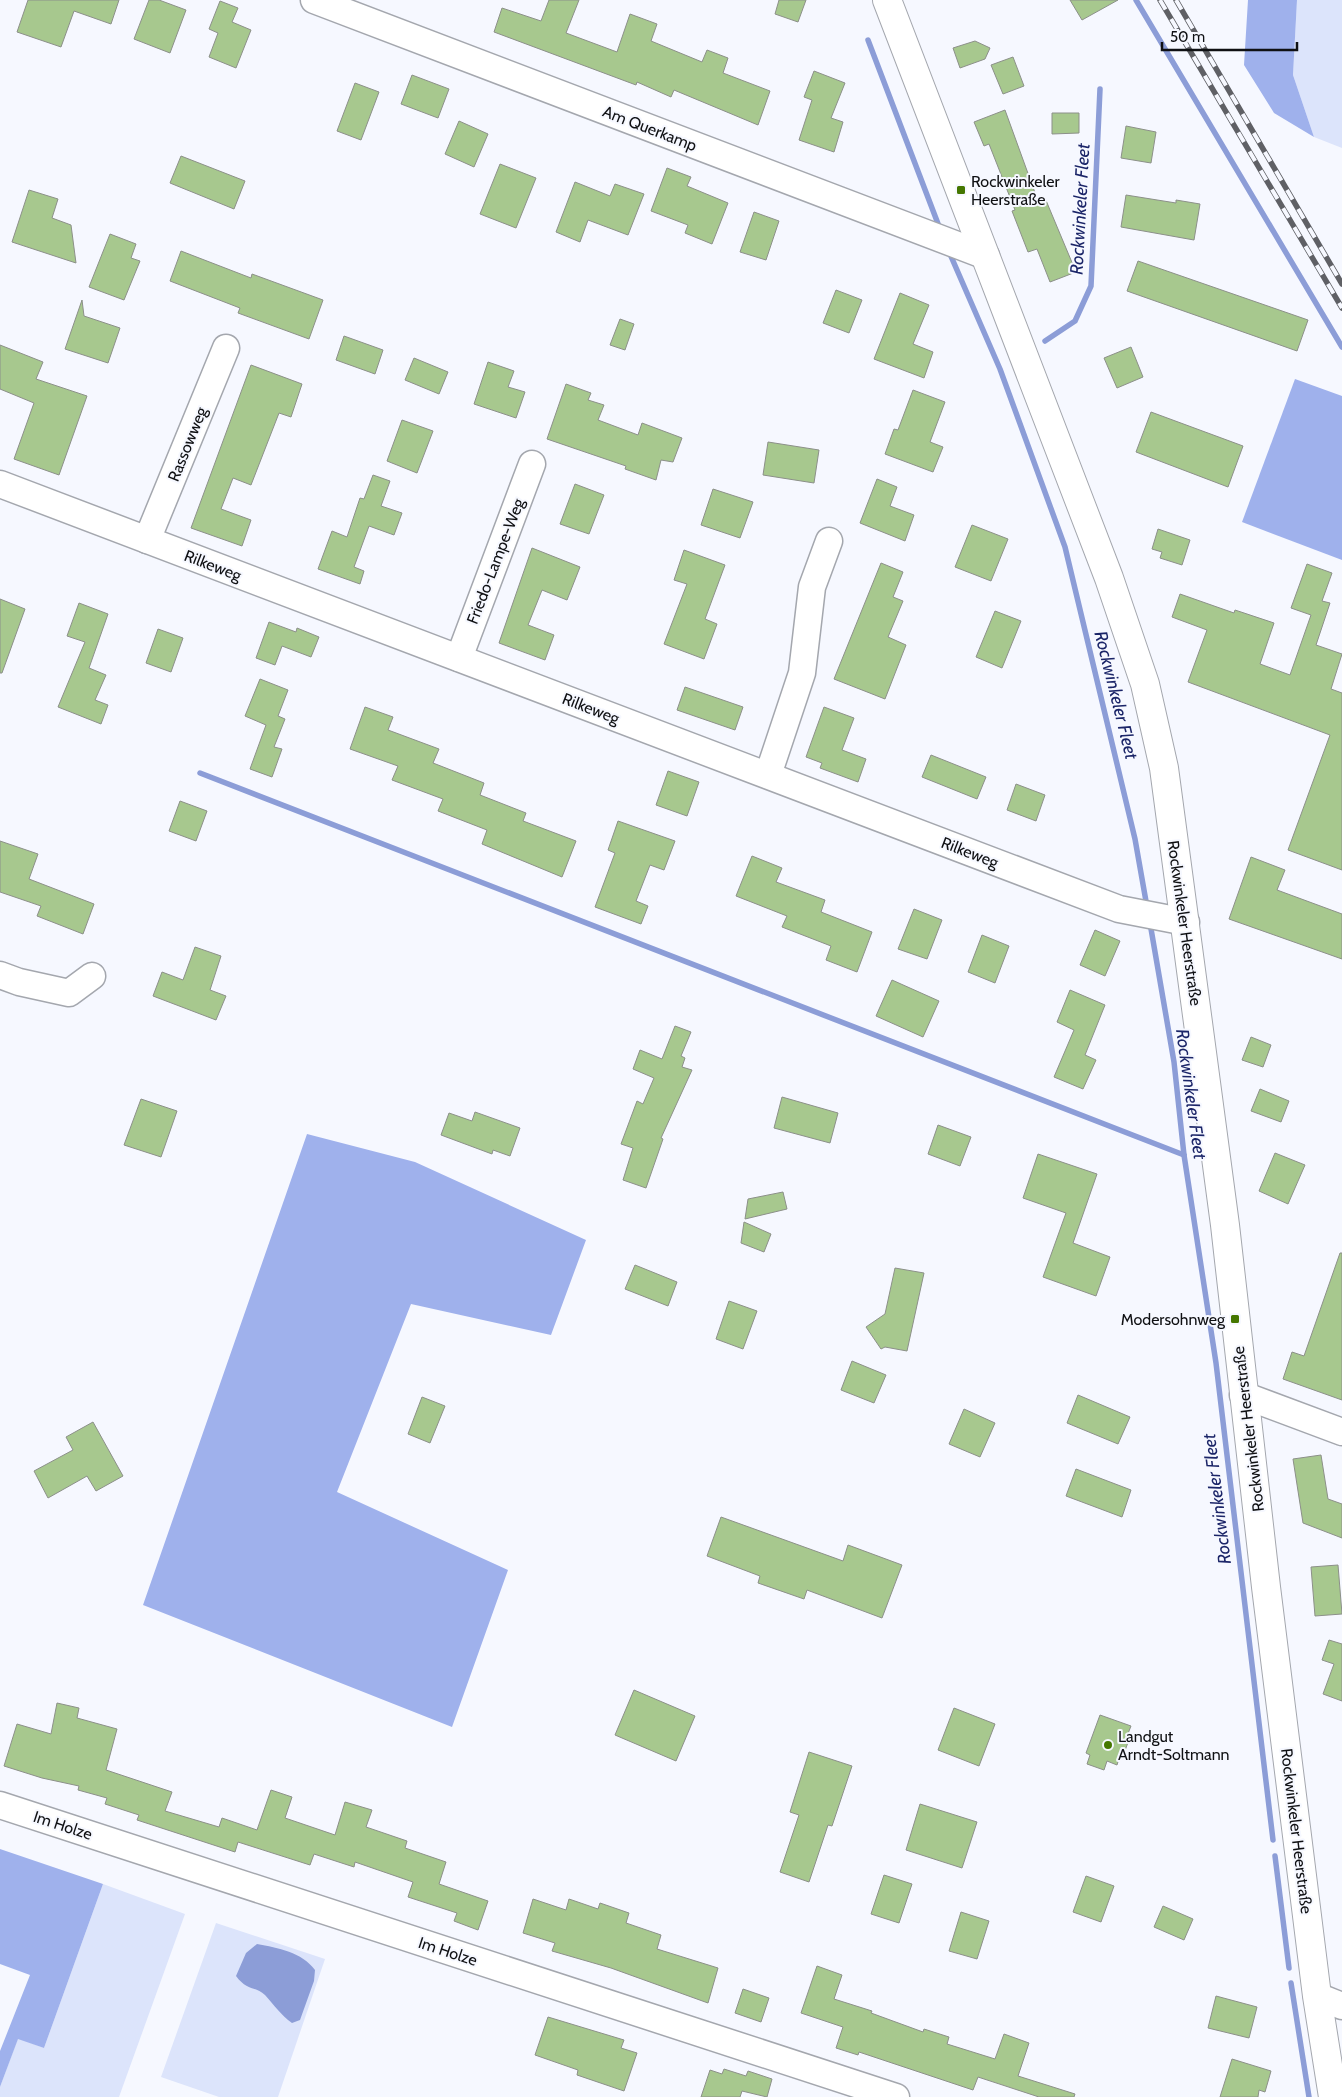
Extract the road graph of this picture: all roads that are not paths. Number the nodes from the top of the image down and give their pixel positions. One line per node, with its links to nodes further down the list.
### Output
1 (314, 0): 3 (street, Am Querkamp)
2 (887, 0): 3 (main road, Rockwinkeler Heerstraße)
3 (986, 256): 11 (main road, Rockwinkeler Heerstraße)
4 (226, 348): 7 (street, Rassowweg)
5 (532, 464): 9 (street, Friedo-Lampe-Weg)
6 (0, 484): 7 (street, Rilkeweg)
7 (147, 540): 9 (street, Rilkeweg)
8 (829, 540): 10 (street)
9 (459, 658): 10 (street, Rilkeweg)
10 (768, 776): 11 (street, Rilkeweg)
11 (1175, 920): 14 (main road, Rockwinkeler Heerstraße)
12 (0, 975): 13 (street)
13 (92, 976)
14 (1243, 1395): 15 (street); 17 (main road, Rockwinkeler Heerstraße)
15 (1342, 1432)
16 (0, 1805): 19 (street, Im Holze)
17 (1317, 1996): 18 (street); 20 (main road, Rockwinkeler Heerstraße)
18 (1342, 2006)
19 (896, 2097)
20 (1333, 2097)

